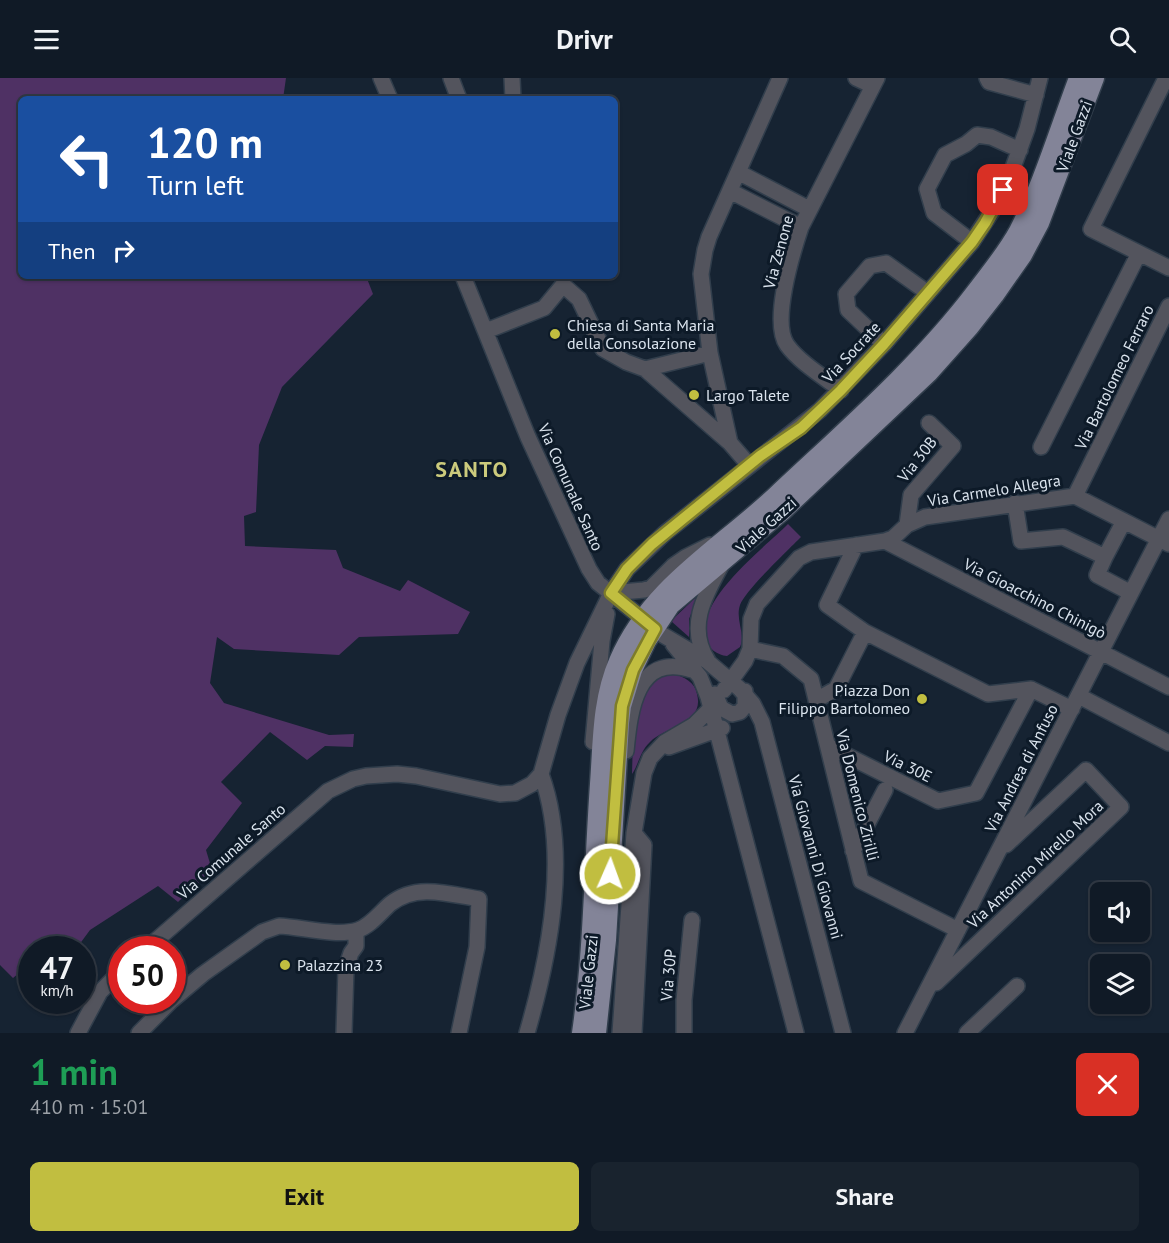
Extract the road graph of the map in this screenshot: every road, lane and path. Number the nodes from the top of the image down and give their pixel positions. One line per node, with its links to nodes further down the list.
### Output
1 (381, 78): 13 (street)
2 (451, 78): 14 (street)
3 (512, 78): 15 (street)
4 (780, 78): 17 (street)
5 (856, 78): 11 (street)
6 (987, 78): 12 (street)
7 (1040, 78): 12 (street, Via Socrate)
8 (1078, 78): 41 (main road, Viale Gazzi)
9 (1095, 78): 46 (main road, Viale Gazzi)
10 (1166, 78): 22 (street)
11 (875, 82): 19 (street, Via Zenone)
12 (1036, 95): 16 (street, Via Socrate)
13 (389, 96)
14 (458, 96)
15 (513, 96)
16 (1020, 150): 21 (street, Via Socrate); 21 (street)
17 (738, 172): 18 (street); 19 (street)
18 (730, 190): 20 (street); 29 (street)
19 (809, 209): 20 (street, Via Zenone)
20 (801, 227): 31 (street, Via Zenone)
21 (972, 242): 25 (street, Via Socrate)
22 (1139, 253): 23 (street); 34 (street)
23 (1169, 268)
24 (464, 279): 27 (street, Via Comunale Santo)
25 (928, 293): 28 (street, Via Socrate); 28 (street)
26 (1169, 306): 36 (street, Via Bartolomeo Ferraro)
27 (486, 331): 30 (street); 47 (street, Via Comunale Santo)
28 (884, 344): 31 (street, Via Socrate)
29 (709, 345): 30 (street); 33 (street)
30 (645, 369): 33 (street)
31 (841, 390): 35 (street, Via Socrate)
32 (929, 423): 40 (street, Via 30B)
33 (730, 443): 35 (street)
34 (1041, 447)
35 (749, 465): 47 (street, Via Socrate)
36 (1075, 496): 37 (street, Via Carmelo Allegra); 39 (street, Via Carmelo Allegra)
37 (1015, 503): 40 (street, Via Carmelo Allegra); 45 (street)
38 (1169, 519): 43 (street, Via Andrea di Anfuso)
39 (1124, 521): 43 (street, Via Carmelo Allegra); 45 (street)
40 (907, 525): 42 (street, Via Carmelo Allegra)
41 (729, 535): 47 (street); 49 (main road, Viale Gazzi)
42 (885, 541): 44 (street, Via Carmelo Allegra); 51 (street, Via Gioacchino Chinigò)
43 (1164, 541): 48 (street, Via Andrea di Anfuso)
44 (856, 545): 50 (street); 52 (street, Via Carmelo Allegra)
45 (1105, 557): 48 (street)
46 (722, 563): 49 (main road, Viale Gazzi); 53 (street)
47 (611, 593): 49 (street, Via Comunale Santo); 57 (street); 59 (street)
48 (1131, 593): 51 (street, Via Andrea di Anfuso)
49 (655, 629): 53 (street); 54 (street); 69 (main road, Viale Gazzi); 70 (main road, Viale Gazzi)
50 (865, 632): 56 (street); 60 (street)
51 (1101, 652): 55 (street, Via Gioacchino Chinigò); 61 (street, Via Andrea di Anfuso)
52 (748, 655): 53 (street, Via Domenico Zirilli); 58 (street); 60 (street, Via Domenico Zirilli)
53 (708, 661): 58 (street)
54 (696, 674): 58 (street); 70 (street)
55 (1169, 687)
56 (1031, 689): 61 (street); 65 (street, Via 30E)
57 (567, 691): 59 (street); 67 (street)
58 (728, 694): 62 (street); 62 (street); 63 (street); 66 (street); 94 (street, Via Giovanni Di Giovanni)
59 (596, 699): 69 (street)
60 (816, 700): 65 (street, Via Domenico Zirilli)
61 (1075, 702): 64 (street); 73 (street, Via Andrea di Anfuso)
62 (736, 714): 63 (street)
63 (716, 732): 66 (street); 93 (street)
64 (1169, 743)
65 (828, 746): 72 (street, Via Domenico Zirilli)
66 (655, 752): 71 (street)
67 (541, 774): 77 (street, Via Comunale Santo); 87 (street)
68 (885, 790): 72 (street)
69 (597, 813): 88 (main road, Viale Gazzi)
70 (612, 831): 89 (main road, Viale Gazzi)
71 (634, 833): 90 (street); 91 (street)
72 (854, 851): 75 (street, Via Domenico Zirilli)
73 (998, 853): 75 (street, Via Andrea di Anfuso); 81 (street, Via Antonino Mirello Mora)
74 (692, 920): 92 (street, Via 30P)
75 (958, 930): 81 (street, Via Andrea di Anfuso)
76 (356, 931): 80 (street); 85 (street); 86 (street)
77 (161, 936)
78 (108, 984): 83 (street)
79 (1017, 986): 96 (street)
80 (186, 988)
81 (926, 993): 95 (street, Via Andrea di Anfuso)
82 (158, 1014): 84 (street)
83 (78, 1033)
84 (139, 1033)
85 (344, 1033)
86 (459, 1033)
87 (527, 1033)
88 (581, 1033)
89 (597, 1033)
90 (620, 1033)
91 (634, 1033)
92 (684, 1033)
93 (796, 1033)
94 (843, 1033)
95 (905, 1033)
96 (967, 1033)

